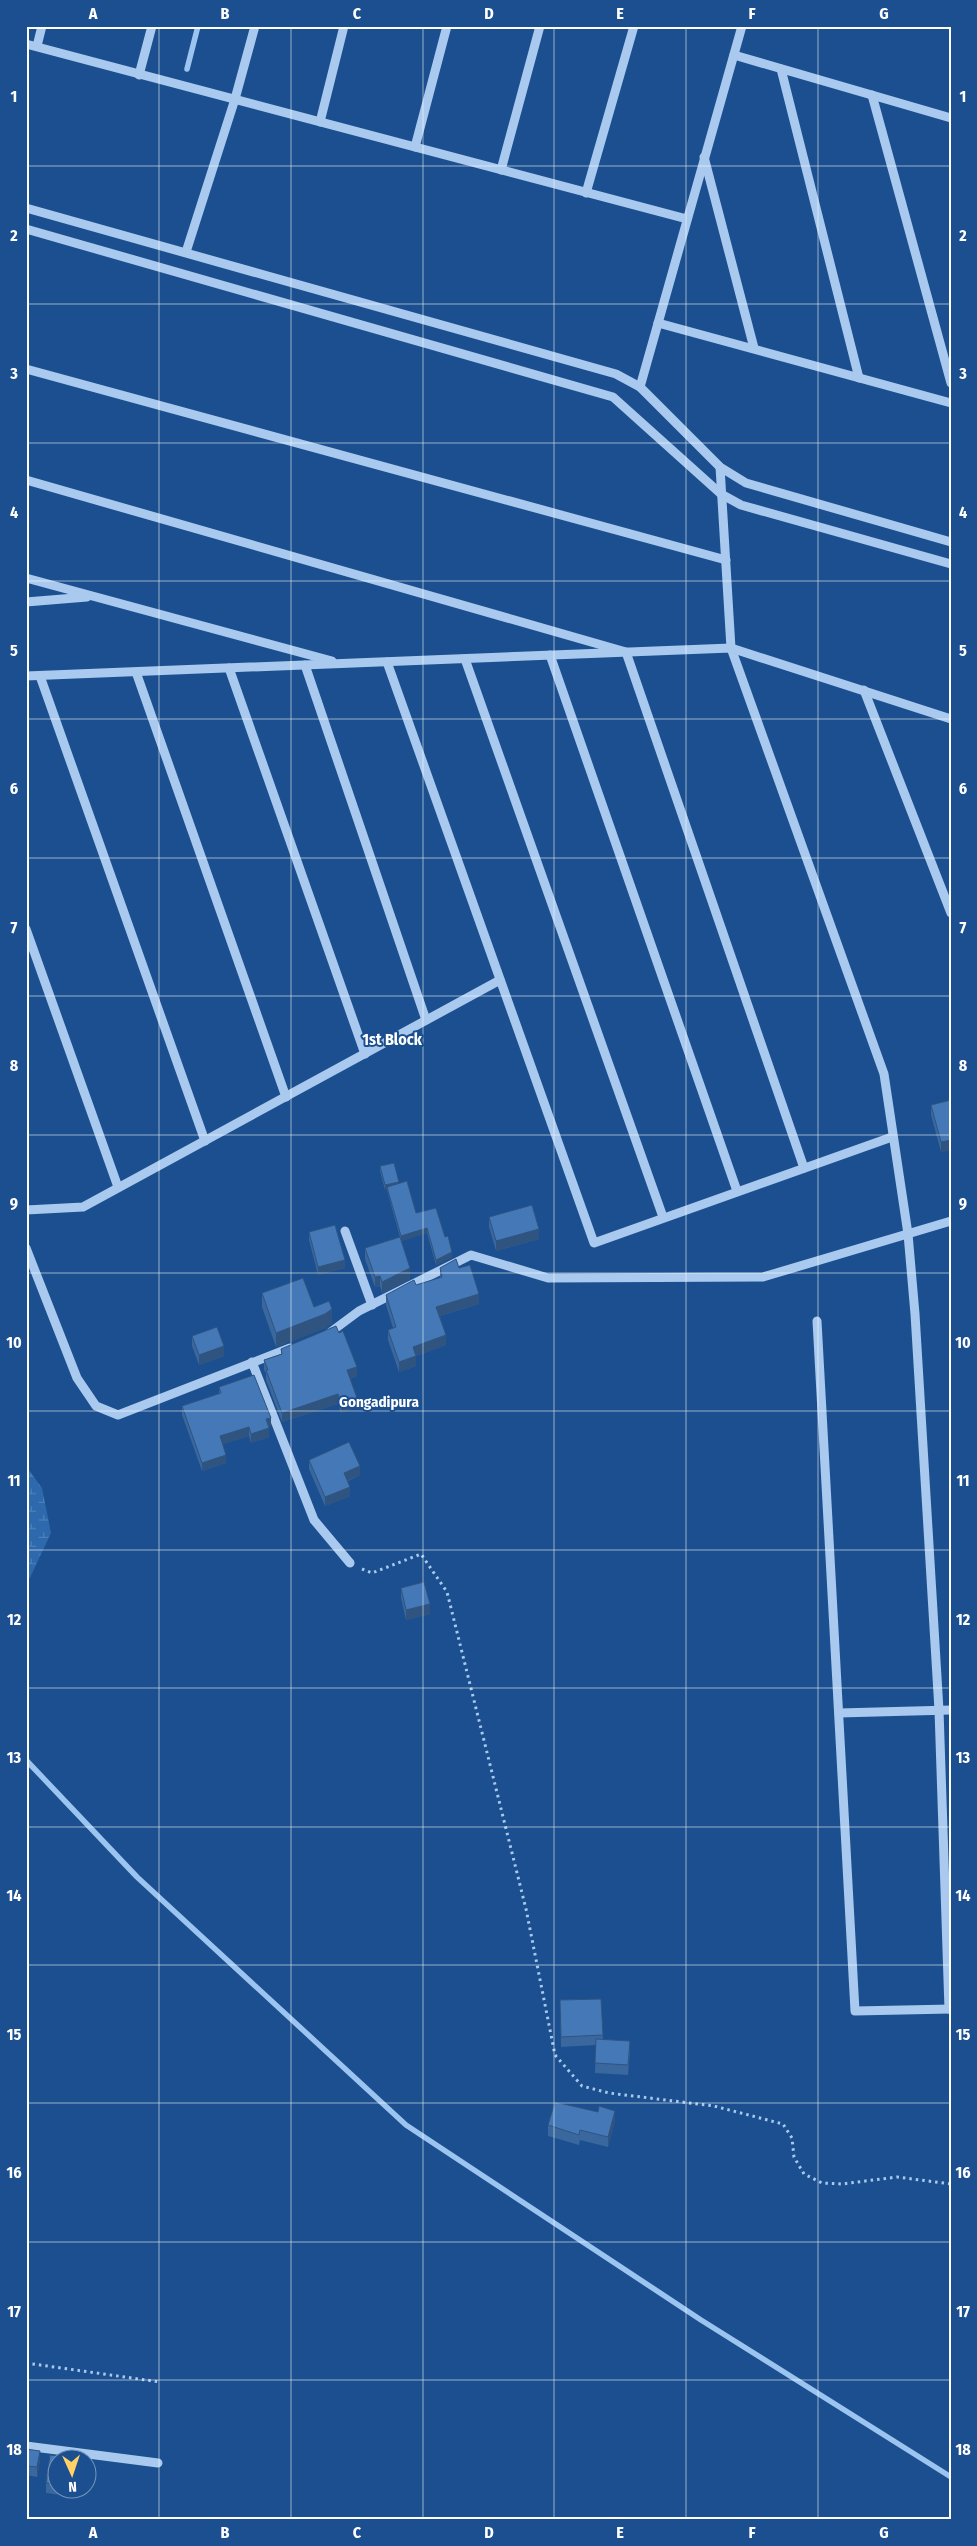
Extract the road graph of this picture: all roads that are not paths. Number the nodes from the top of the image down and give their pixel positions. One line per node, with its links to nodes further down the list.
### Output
1 (42, 26): 10 (street)
2 (152, 26): 13 (street)
3 (255, 26): 15 (street)
4 (344, 26): 17 (street)
5 (448, 26): 18 (street)
6 (540, 26): 20 (street)
7 (634, 26): 21 (street)
8 (742, 26): 11 (street)
9 (26, 44): 10 (street)
10 (37, 46): 13 (street)
11 (734, 55): 12 (street); 19 (street)
12 (781, 69): 14 (street); 29 (street)
13 (139, 75): 15 (street)
14 (872, 95): 16 (street); 30 (street)
15 (235, 99): 17 (street); 25 (street)
16 (951, 118)
17 (320, 122): 18 (street)
18 (415, 147): 20 (street)
19 (704, 156): 23 (street); 27 (street)
20 (501, 170): 21 (street)
21 (586, 193): 23 (street)
22 (26, 208): 25 (street)
23 (687, 220): 26 (street)
24 (26, 229): 35 (street)
25 (186, 252): 31 (street)
26 (658, 323): 27 (street); 31 (street)
27 (754, 348): 29 (street)
28 (26, 369): 37 (street)
29 (859, 378): 32 (street)
30 (951, 383)
31 (640, 387): 33 (street)
32 (951, 403)
33 (720, 467): 35 (street); 36 (street)
34 (26, 480): 43 (street)
35 (721, 494): 37 (street); 38 (street)
36 (951, 542)
37 (726, 560): 42 (street)
38 (951, 564)
39 (26, 578): 40 (street)
40 (94, 596): 41 (street); 47 (street)
41 (26, 602)
42 (731, 648): 43 (street); 53 (street); 61 (street)
43 (626, 652): 44 (street); 63 (street)
44 (550, 655): 45 (street); 65 (street)
45 (465, 659): 46 (street); 67 (street)
46 (387, 662): 47 (street); 57 (street)
47 (340, 664): 48 (street)
48 (305, 665): 49 (street); 58 (street)
49 (229, 668): 50 (street); 59 (street)
50 (136, 672): 52 (street); 60 (street)
51 (26, 676): 52 (street)
52 (40, 676): 62 (street)
53 (864, 690): 54 (street); 55 (street)
54 (951, 719)
55 (951, 912)
56 (26, 928): 64 (street)
57 (500, 980): 58 (street); 67 (street)
58 (426, 1020): 59 (street)
59 (365, 1054): 60 (street)
60 (286, 1096): 62 (street)
61 (892, 1137): 63 (street); 70 (street)
62 (205, 1141): 64 (street)
63 (804, 1168): 65 (street)
64 (118, 1187): 66 (street)
65 (737, 1191): 67 (street)
66 (26, 1210)
67 (663, 1217)
68 (951, 1221): 70 (street)
69 (346, 1231): 72 (street)
70 (908, 1234): 72 (street); 78 (street)
71 (26, 1248): 76 (street)
72 (372, 1305): 74 (street)
73 (817, 1322): 80 (street)
74 (320, 1337)
75 (303, 1344): 76 (street)
76 (252, 1362): 77 (street)
77 (350, 1563)
78 (939, 1710): 79 (street); 80 (street); 81 (street)
79 (951, 1710)
80 (839, 1713): 81 (street)
81 (950, 2009)
82 (26, 2446): 83 (street)
83 (158, 2463)

